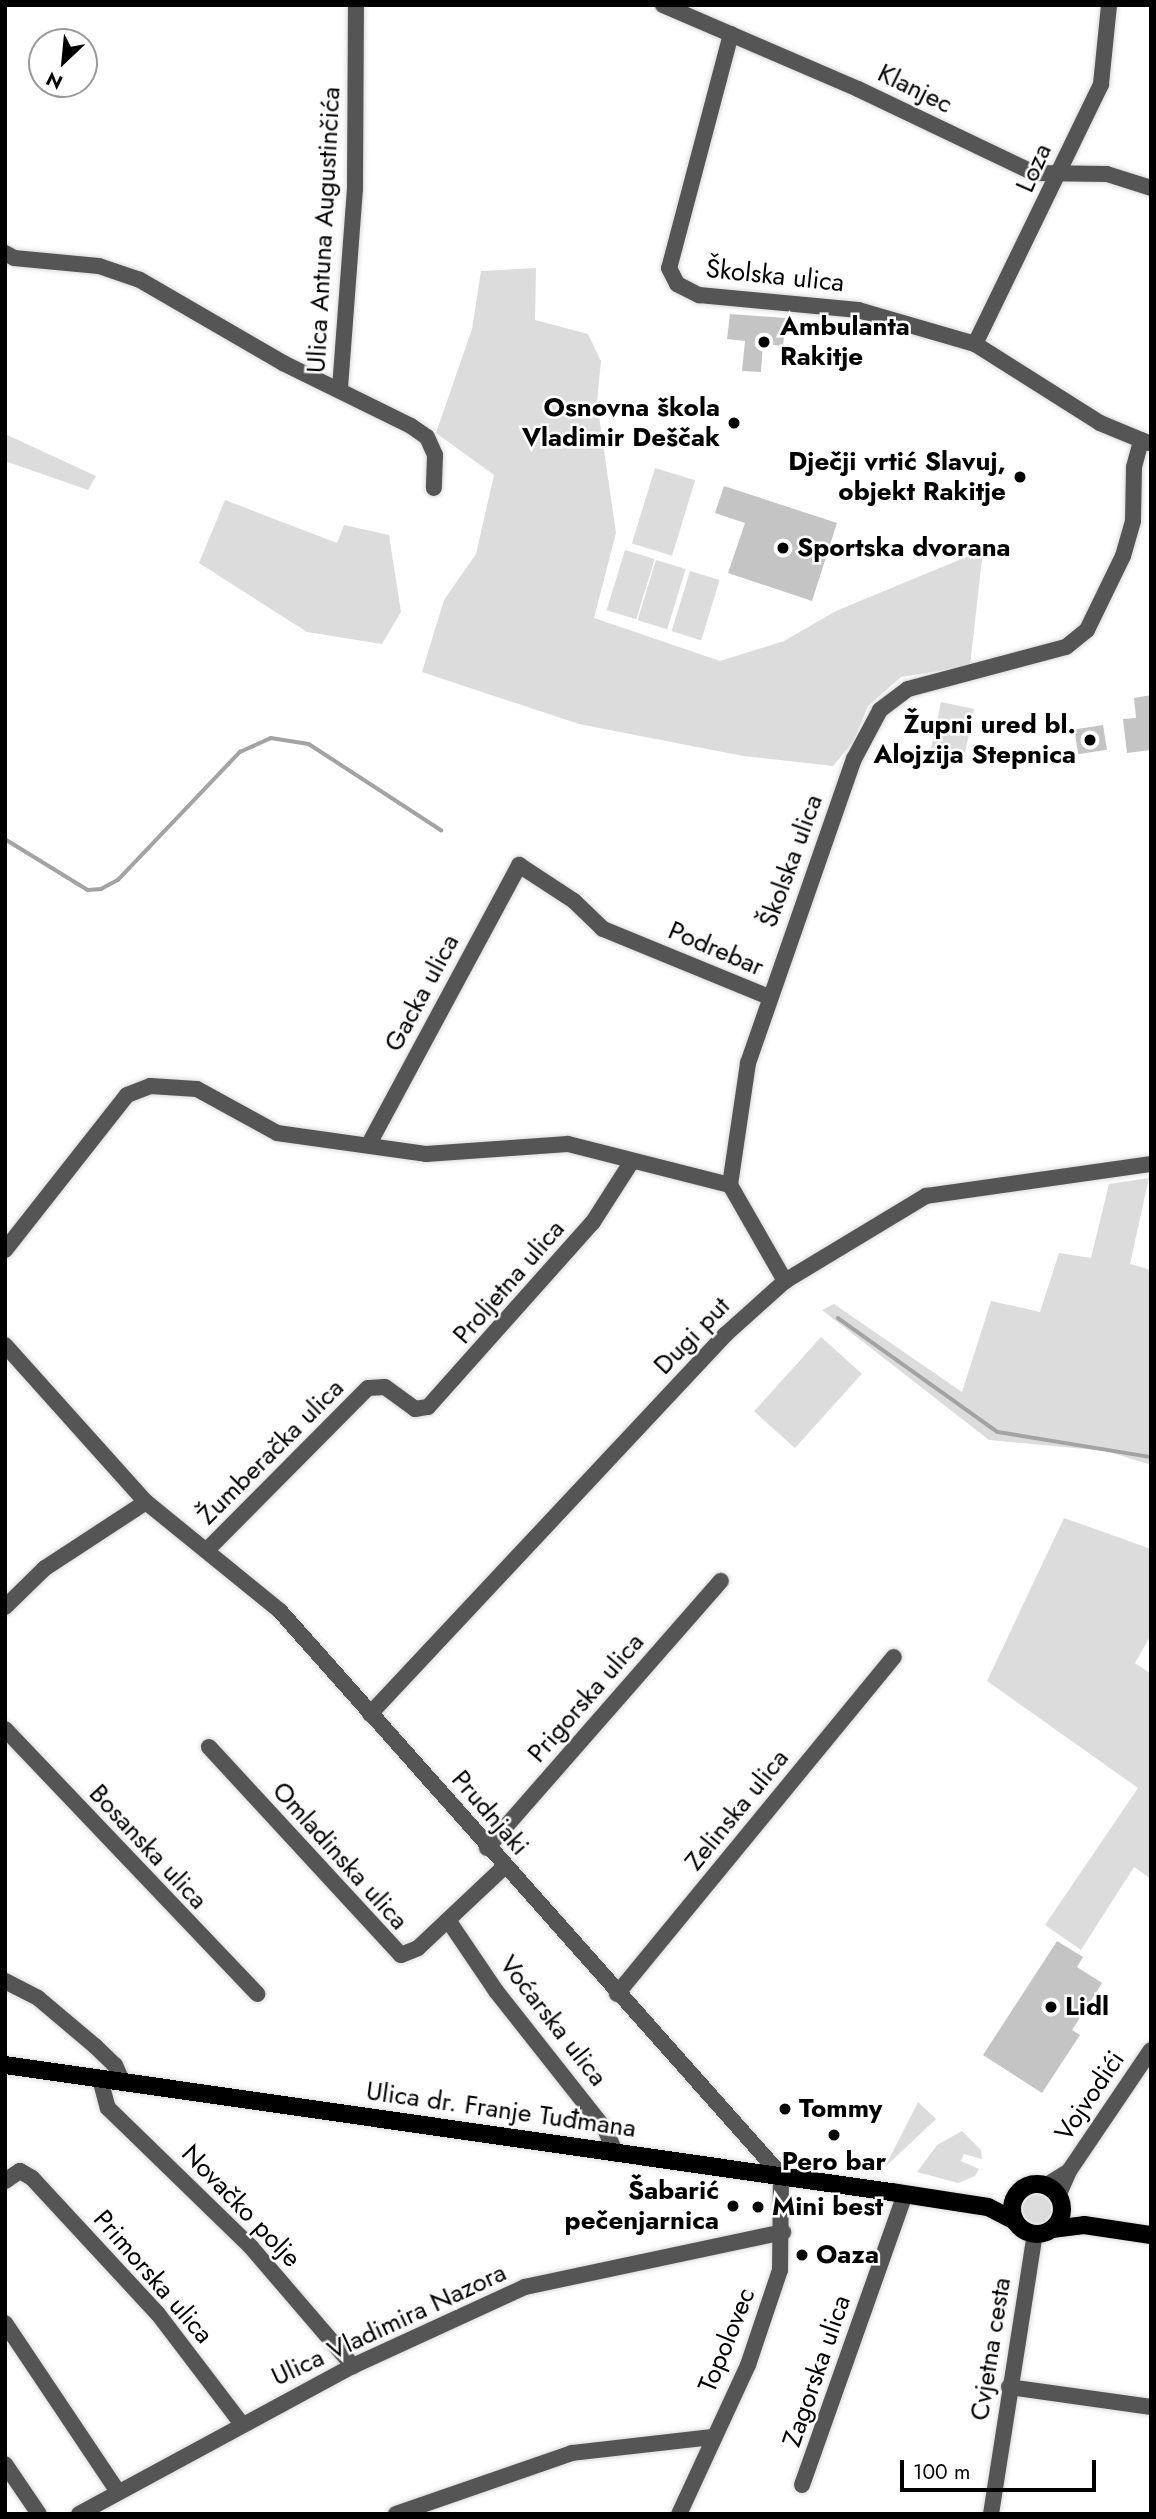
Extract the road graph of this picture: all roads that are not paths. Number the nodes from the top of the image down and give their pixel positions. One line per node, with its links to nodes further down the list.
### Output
1 (356, 5): 9 (street, Ulica Antuna Augustinčića)
2 (663, 5): 4 (street, Klanjec)
3 (1110, 5): 5 (street, Loza)
4 (732, 34): 5 (street, Klanjec); 8 (street, Školska ulica)
5 (1058, 174): 6 (street, Klanjec); 8 (street, Loza)
6 (1151, 188)
7 (5, 253): 9 (street)
8 (975, 344): 10 (street, Školska ulica)
9 (340, 388): 11 (street, Ulica Antuna Augustinčića)
10 (1146, 442): 13 (street, Školska ulica)
11 (434, 488)
12 (519, 865): 13 (street, Podrebar); 14 (street, Gacka ulica)
13 (769, 998): 17 (street, Podrebar)
14 (369, 1144): 15 (street); 18 (street)
15 (632, 1161): 17 (street); 21 (street, Proljetna ulica)
16 (1151, 1164): 19 (street, Dugi put)
17 (730, 1185): 19 (street)
18 (5, 1250)
19 (785, 1281): 27 (street, Dugi put)
20 (5, 1345): 22 (street, Prudnjaki)
21 (403, 1404): 23 (street, Žumberačka ulica)
22 (146, 1502): 23 (street, Prudnjaki); 25 (street)
23 (207, 1550): 27 (street, Prudnjaki)
24 (721, 1581): 30 (street, Prigorska ulica)
25 (5, 1607)
26 (894, 1657): 35 (street, Zelinska ulica)
27 (370, 1714): 30 (street, Prudnjaki)
28 (5, 1729): 34 (street, Bosanska ulica)
29 (209, 1747): 32 (street, Omladinska ulica)
30 (487, 1848): 31 (street, Prudnjaki)
31 (504, 1867): 32 (street, Omladinska ulica); 35 (street, Prudnjaki)
32 (448, 1920): 40 (street, Voćarska ulica)
33 (5, 1981): 39 (street)
34 (257, 1994)
35 (618, 1994): 41 (street, Prudnjaki)
36 (1151, 2050): 45 (street, Vojvodići)
37 (5, 2065): 38 (main road, Ulica dr. Franje Tuđmana)
38 (100, 2079): 39 (main road, Ulica dr. Franje Tuđmana); 54 (street, Novačko polje)
39 (123, 2082): 40 (main road, Ulica dr. Franje Tuđmana)
40 (616, 2154): 41 (main road, Ulica dr. Franje Tuđmana)
41 (781, 2175): 44 (main road, Ulica dr. Franje Tuđmana); 50 (street, Topolovec)
42 (5, 2181): 57 (street, Primorska ulica)
43 (1018, 2193): 45 (main road); 46 (main road); 47 (main road)
44 (905, 2194): 46 (main road, Ulica dr. Franje Tuđmana); 60 (street, Zagorska ulica)
45 (1055, 2197): 48 (main road); 49 (main road)
46 (988, 2207): 47 (main road, Ulica dr. Franje Tuđmana)
47 (1015, 2221): 51 (main road)
48 (1084, 2225): 49 (main road); 52 (main road)
49 (1052, 2229): 51 (main road)
50 (783, 2232): 54 (street, Ulica Vladimira Nazora); 58 (street, Topolovec)
51 (1035, 2234): 55 (street, Cvjetna cesta)
52 (1151, 2235)
53 (5, 2323): 61 (street)
54 (353, 2366): 57 (street, Ulica Vladimira Nazora)
55 (1009, 2387): 56 (street); 66 (street, Cvjetna cesta)
56 (1151, 2407)
57 (241, 2423): 61 (street, Ulica Vladimira Nazora)
58 (713, 2437): 64 (street); 65 (street, Topolovec)
59 (5, 2464): 62 (street)
60 (802, 2484)
61 (118, 2492): 63 (street, Ulica Vladimira Nazora)
62 (39, 2514)
63 (79, 2514)
64 (396, 2514)
65 (679, 2514)
66 (991, 2514)

